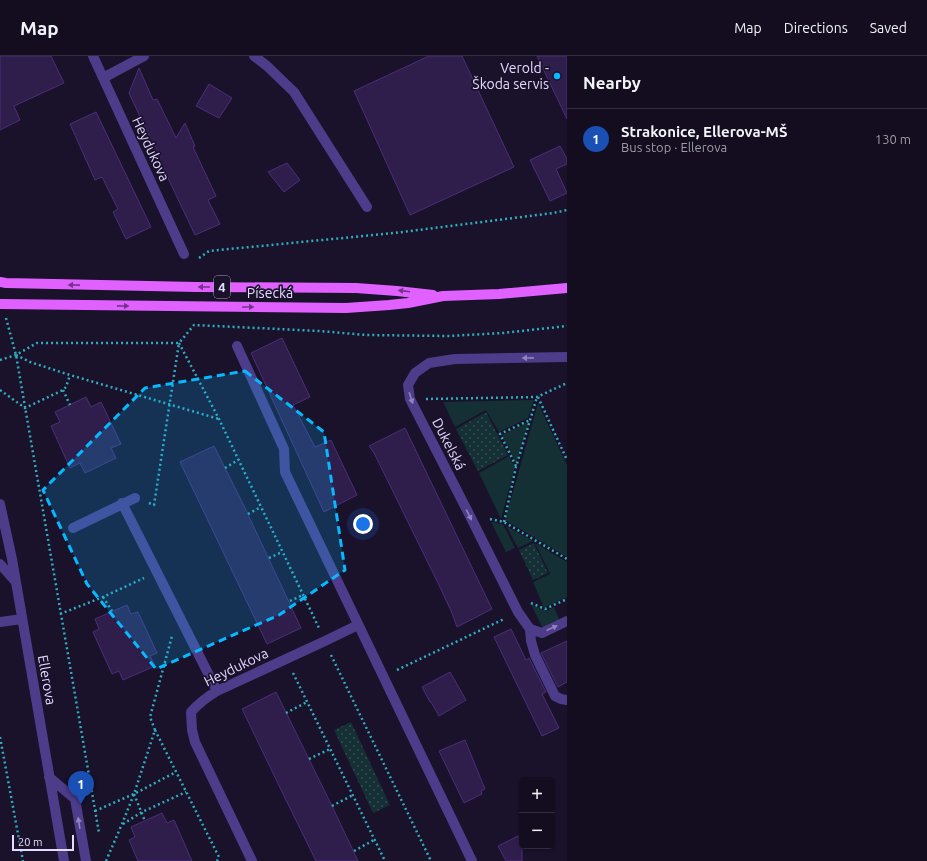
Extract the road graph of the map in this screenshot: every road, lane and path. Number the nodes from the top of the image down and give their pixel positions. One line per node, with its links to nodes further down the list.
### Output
1 (93, 56): 4 (street, Heydukova)
2 (144, 56): 4 (street)
3 (254, 56): 5 (street)
4 (103, 78): 7 (street, Heydukova)
5 (367, 207)
6 (567, 210): 8 (path)
7 (184, 254)
8 (197, 262)
9 (0, 282): 11 (main road, Písecká / 4, one-way to 9)
10 (567, 288): 11 (main road, Písecká / 4)
11 (443, 296): 12 (main road, Písecká / 4, one-way to 11)
12 (0, 304)
13 (6, 318): 17 (path)
14 (567, 326): 15 (path)
15 (179, 343): 17 (path); 26 (path); 29 (path)
16 (237, 346): 61 (street)
17 (16, 355): 19 (path); 20 (path); 28 (path)
18 (567, 357): 25 (street, one-way to 25)
19 (0, 360)
20 (70, 375): 23 (path); 26 (path)
21 (567, 383): 24 (path)
22 (0, 390): 28 (path)
23 (63, 390): 27 (path); 28 (path)
24 (537, 397): 25 (path); 30 (path); 32 (path)
25 (410, 399): 55 (street, Dukelská, one-way to 55)
26 (169, 404): 29 (path); 35 (path)
27 (70, 405)
28 (25, 408): 56 (path)
29 (219, 419): 31 (path)
30 (530, 420): 33 (path); 33 (path)
31 (238, 460): 34 (path); 38 (path)
32 (567, 460)
33 (516, 467): 41 (path)
34 (225, 468)
35 (135, 498): 37 (street)
36 (0, 504): 48 (street, Ellerova)
37 (122, 504): 42 (street); 47 (street)
38 (261, 507): 39 (path); 43 (path)
39 (248, 514)
40 (490, 519): 41 (path)
41 (504, 522): 45 (path)
42 (73, 528)
43 (282, 552): 44 (path); 49 (path)
44 (269, 558)
45 (567, 559)
46 (0, 564): 48 (street)
47 (157, 572): 50 (path); 57 (street)
48 (16, 582): 58 (street, Ellerova)
49 (303, 595): 53 (path); 63 (path)
50 (103, 597): 54 (path); 56 (path)
51 (567, 599): 52 (path)
52 (525, 600)
53 (290, 601)
54 (112, 611)
55 (518, 612): 62 (street, Dukelská); 65 (path)
56 (60, 614): 77 (path)
57 (177, 614): 66 (street); 70 (path)
58 (22, 619): 60 (street); 75 (street, Ellerova)
59 (567, 621): 62 (street, one-way to 59)
60 (0, 622)
61 (358, 625): 63 (street, Heydukova); 65 (street)
62 (530, 629): 67 (street)
63 (325, 641): 64 (street, Heydukova); 92 (path)
64 (286, 659): 66 (street, Heydukova); 68 (path)
65 (383, 677): 93 (street)
66 (217, 691): 90 (street, Heydukova)
67 (567, 700)
68 (307, 702): 69 (path); 72 (path)
69 (286, 713)
70 (155, 730): 74 (path); 77 (path)
71 (0, 737): 85 (path)
72 (330, 749): 73 (path); 78 (path)
73 (309, 760)
74 (176, 772): 76 (path); 77 (path)
75 (49, 776): 86 (street, Ellerova); 87 (street, one-way to 75)
76 (186, 792): 80 (path); 89 (path)
77 (134, 794): 80 (path); 82 (path)
78 (353, 795): 79 (path); 83 (path)
79 (332, 806)
80 (142, 812): 81 (path); 82 (path)
81 (146, 821)
82 (122, 824): 88 (path)
83 (374, 840): 84 (path); 91 (path)
84 (354, 851)
85 (23, 861)
86 (64, 861)
87 (86, 861)
88 (106, 861)
89 (217, 861)
90 (252, 861)
91 (385, 861)
92 (432, 861)
93 (472, 861)

